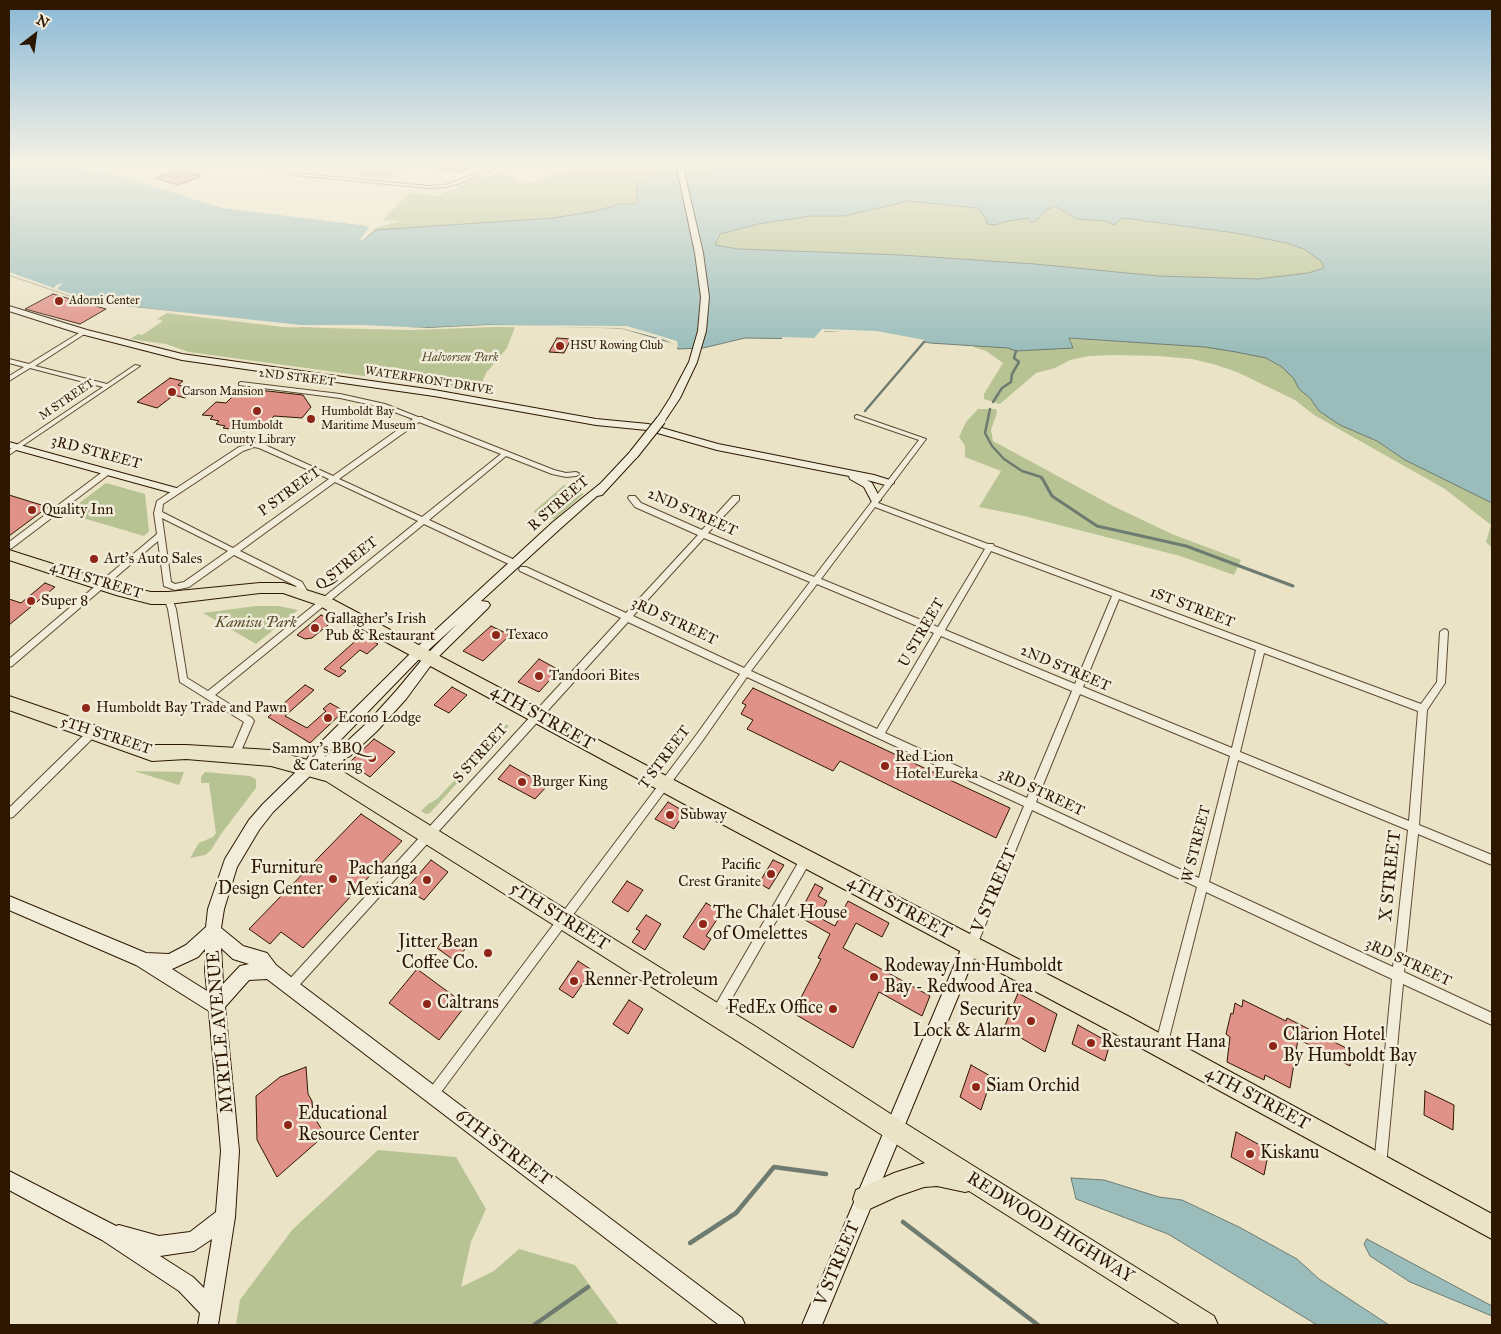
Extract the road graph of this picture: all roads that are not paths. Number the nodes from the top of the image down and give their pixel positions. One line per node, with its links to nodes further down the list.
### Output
1 (693, 225): 31 (street, R STREET, bridge)
2 (9, 308): 3 (street, WATERFRONT DRIVE)
3 (84, 332): 5 (street); 15 (street, WATERFRONT DRIVE)
4 (9, 361): 5 (street)
5 (30, 366): 7 (street); 9 (street)
6 (137, 366): 9 (street, M STREET)
7 (9, 379)
8 (240, 384): 11 (street, 2ND STREET)
9 (108, 386): 12 (street, M STREET)
10 (857, 417): 18 (street, T STREET)
11 (420, 418): 13 (street, 2ND STREET); 17 (street, P STREET)
12 (12, 449): 14 (street, 3RD STREET)
13 (505, 454): 16 (street, 2ND STREET); 24 (street, Q STREET)
14 (108, 472): 19 (street, 3RD STREET); 27 (street)
15 (847, 473): 18 (street, WATERFRONT DRIVE); 22 (street, WATERFRONT DRIVE)
16 (576, 474)
17 (334, 479): 19 (street, 3RD STREET); 24 (street, 3RD STREET); 29 (street, P STREET)
18 (889, 483): 22 (street, T STREET)
19 (176, 491): 23 (street)
20 (632, 498): 25 (street, 2ND STREET)
21 (736, 498): 25 (street, S STREET)
22 (875, 502): 28 (street, 1ST STREET); 32 (street, T STREET)
23 (158, 513): 26 (street); 29 (street, 4TH STREET)
24 (423, 520): 31 (street, 3RD STREET); 37 (street, Q STREET)
25 (703, 534): 32 (street, 2ND STREET); 38 (street, S STREET)
26 (160, 535): 33 (street); 34 (street)
27 (9, 546)
28 (990, 546): 36 (street, 1ST STREET); 39 (street, U STREET)
29 (232, 552): 34 (street, P STREET); 35 (street, 4TH STREET)
30 (9, 555): 33 (highway, 4TH STREET)
31 (519, 567): 38 (street, 3RD STREET); 42 (street, R STREET)
32 (816, 581): 39 (street, 2ND STREET); 44 (street, T STREET)
33 (101, 584): 34 (highway, 4TH STREET); 43 (street)
34 (172, 593): 35 (highway, 4TH STREET); 46 (street)
35 (304, 594): 37 (highway, 4TH STREET)
36 (1117, 594): 41 (street, 1ST STREET); 45 (street, V STREET)
37 (323, 601): 42 (highway, 4TH STREET); 46 (street, Q STREET)
38 (626, 617): 44 (street, 3RD STREET); 49 (street, S STREET)
39 (940, 632): 45 (street, 2ND STREET); 51 (street, U STREET)
40 (1444, 632): 48 (street)
41 (1261, 648): 48 (street, 1ST STREET); 52 (street, W STREET)
42 (425, 655): 49 (highway, 4TH STREET); 54 (street, R STREET); 54 (street, R STREET)
43 (9, 664)
44 (746, 672): 51 (street, 3RD STREET); 55 (street, T STREET)
45 (1077, 689): 52 (street, 2ND STREET); 56 (street, V STREET)
46 (208, 696): 53 (street)
47 (9, 703): 50 (highway, 5TH STREET)
48 (1423, 709): 58 (street, X STREET)
49 (537, 716): 55 (highway, 4TH STREET); 59 (street, S STREET)
50 (92, 733): 53 (highway, 5TH STREET); 57 (street)
51 (879, 734): 56 (street, 3RD STREET)
52 (1234, 753): 58 (street, 2ND STREET); 62 (street, W STREET)
53 (235, 755): 54 (highway, 5TH STREET)
54 (309, 768): 59 (highway, 5TH STREET); 65 (street, MYRTLE AVENUE)
55 (664, 784): 60 (highway, 4TH STREET); 64 (street, T STREET)
56 (1031, 805): 62 (street, 3RD STREET); 66 (street, V STREET)
57 (9, 814)
58 (1414, 828): 61 (street, 2ND STREET); 69 (street, X STREET)
59 (428, 836): 64 (highway, 5TH STREET); 70 (street, S STREET)
60 (806, 859): 66 (highway, 4TH STREET); 72 (street)
61 (1492, 860)
62 (1202, 884): 69 (street, 3RD STREET); 74 (street, W STREET)
63 (9, 903): 67 (street)
64 (562, 920): 72 (highway, 5TH STREET); 75 (street, T STREET)
65 (213, 931): 67 (street); 68 (street, 6TH STREET); 71 (street, MYRTLE AVENUE)
66 (972, 946): 74 (highway, 4TH STREET); 76 (street, V STREET)
67 (142, 959): 71 (street)
68 (270, 971): 70 (street, 6TH STREET); 71 (street)
69 (1399, 976): 73 (street, 3RD STREET); 77 (street, X STREET)
70 (290, 987): 75 (street, 6TH STREET)
71 (216, 1006): 81 (street, MYRTLE AVENUE)
72 (716, 1016): 76 (highway, 5TH STREET)
73 (1492, 1019)
74 (1160, 1047): 77 (highway, 4TH STREET)
75 (432, 1095): 85 (street, 6TH STREET)
76 (895, 1130): 79 (highway, REDWOOD HIGHWAY); 80 (street, V STREET)
77 (1380, 1166): 82 (highway, 4TH STREET)
78 (9, 1180): 83 (street)
79 (984, 1187): 80 (highway); 87 (highway, REDWOOD HIGHWAY)
80 (865, 1198): 86 (street, V STREET)
81 (224, 1217): 83 (street); 84 (street, MYRTLE AVENUE)
82 (1492, 1227)
83 (109, 1233): 84 (street)
84 (210, 1318)
85 (735, 1325)
86 (812, 1325)
87 (1205, 1325)

